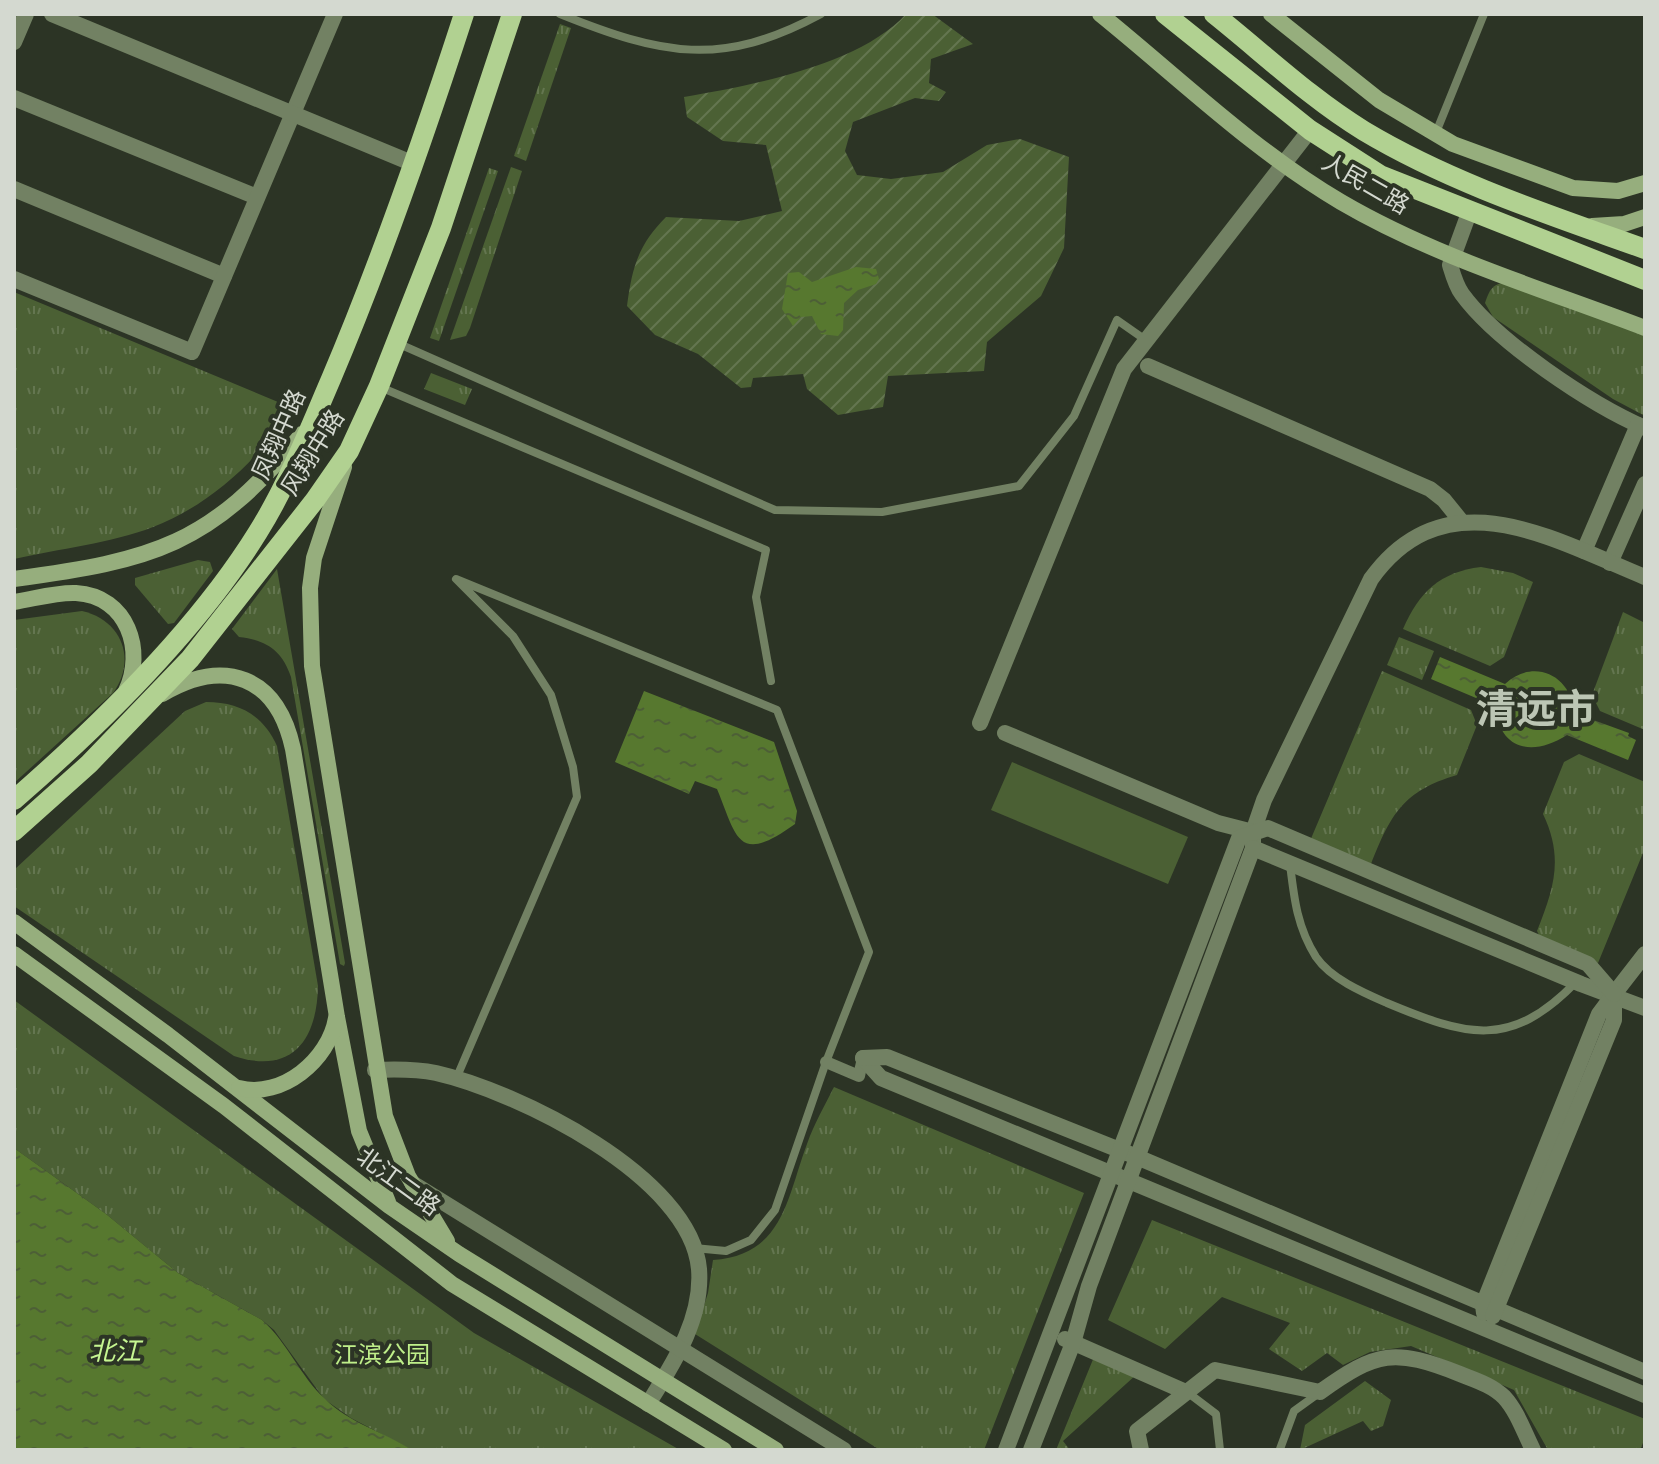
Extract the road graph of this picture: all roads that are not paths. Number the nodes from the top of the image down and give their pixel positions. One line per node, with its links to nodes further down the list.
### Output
1 (26, 14): 13 (street)
2 (52, 14): 15 (street)
3 (464, 14): 18 (main road, 凤翔中路)
4 (512, 14): 33 (main road, 风翔中路)
5 (560, 14): 6 (lane)
6 (821, 14)
7 (1100, 14): 19 (main road, 人民二路)
8 (1165, 14): 16 (main road, 人民二路)
9 (1214, 14): 25 (main road, 人民二路)
10 (1484, 14): 17 (lane)
11 (331, 15): 15 (street)
12 (1276, 16): 17 (main road)
13 (14, 42)
14 (14, 98): 22 (street)
15 (292, 114): 18 (street); 22 (street)
16 (1310, 130): 19 (street); 23 (main road, 人民二路)
17 (1435, 135): 20 (main road)
18 (414, 164): 36 (main road, 凤翔中路)
19 (1285, 164): 27 (main road, 人民二路); 32 (street)
20 (1645, 183)
21 (14, 189): 28 (street)
22 (257, 197): 28 (street)
23 (1469, 213): 27 (street); 30 (main road, 人民二路)
24 (1645, 217): 25 (main road)
25 (1576, 225): 26 (main road, 人民二路)
26 (1645, 249)
27 (1452, 254): 31 (main road, 人民二路); 37 (street)
28 (224, 276): 29 (street)
29 (14, 279)
30 (1645, 280)
31 (1645, 328)
32 (1147, 341): 33 (lane); 49 (street)
33 (396, 343): 35 (main road, 风翔中路)
34 (1148, 366): 40 (street)
35 (379, 386): 38 (main road, 风翔中路); 46 (lane)
36 (314, 420): 44 (main road); 47 (main road, 凤翔中路)
37 (1642, 427): 41 (street)
38 (349, 451): 48 (main road, 风翔中路); 64 (main road)
39 (1645, 484): 42 (street)
40 (1461, 521): 41 (street); 53 (street)
41 (1584, 551): 42 (street)
42 (1610, 563): 43 (street)
43 (1645, 577)
44 (14, 579)
45 (14, 602): 47 (main road)
46 (771, 681)
47 (123, 697): 51 (main road, 凤翔中路)
48 (155, 698): 52 (main road, 风翔中路); 61 (main road)
49 (980, 723)
50 (1005, 733): 53 (street)
51 (14, 800)
52 (14, 831)
53 (1253, 840): 54 (street); 59 (street); 67 (street); 68 (street)
54 (1290, 863): 58 (street); 58 (lane)
55 (14, 922): 66 (main road, 北江二路)
56 (14, 954): 74 (main road, 北江二路)
57 (1645, 954): 59 (street)
58 (1576, 982): 59 (street)
59 (1614, 994): 60 (street); 76 (street)
60 (1645, 1008)
61 (337, 1017): 66 (main road); 72 (main road)
62 (863, 1058): 63 (street); 67 (street); 69 (street)
63 (826, 1062): 65 (lane); 73 (lane)
64 (375, 1070): 65 (street); 71 (main road)
65 (456, 1079): 73 (street)
66 (236, 1087): 72 (main road, 北江二路)
67 (1118, 1149): 68 (street); 69 (street)
68 (1137, 1157): 70 (street); 76 (street)
69 (1111, 1170): 70 (street); 78 (street)
70 (1129, 1179): 77 (street); 79 (street)
71 (412, 1183): 75 (main road); 80 (street)
72 (389, 1206): 74 (main road); 75 (main road, 北江二路)
73 (694, 1248): 80 (street)
74 (410, 1251): 86 (main road, 北江二路)
75 (459, 1254): 82 (main road, 北江二路)
76 (1490, 1307): 77 (street); 81 (street)
77 (1484, 1327): 85 (street)
78 (1052, 1334): 79 (street); 91 (street)
79 (1073, 1343): 83 (street); 92 (street)
80 (680, 1350): 82 (street); 90 (street)
81 (1645, 1372)
82 (664, 1379): 86 (street); 89 (main road, 北江二路)
83 (1186, 1392): 84 (street); 93 (street); 94 (lane)
84 (1320, 1392): 87 (lane); 95 (street)
85 (1645, 1395)
86 (648, 1404): 88 (main road, 北江二路)
87 (1280, 1449)
88 (724, 1450)
89 (776, 1450)
90 (844, 1450)
91 (1006, 1450)
92 (1031, 1450)
93 (1141, 1450)
94 (1220, 1450)
95 (1533, 1450)

